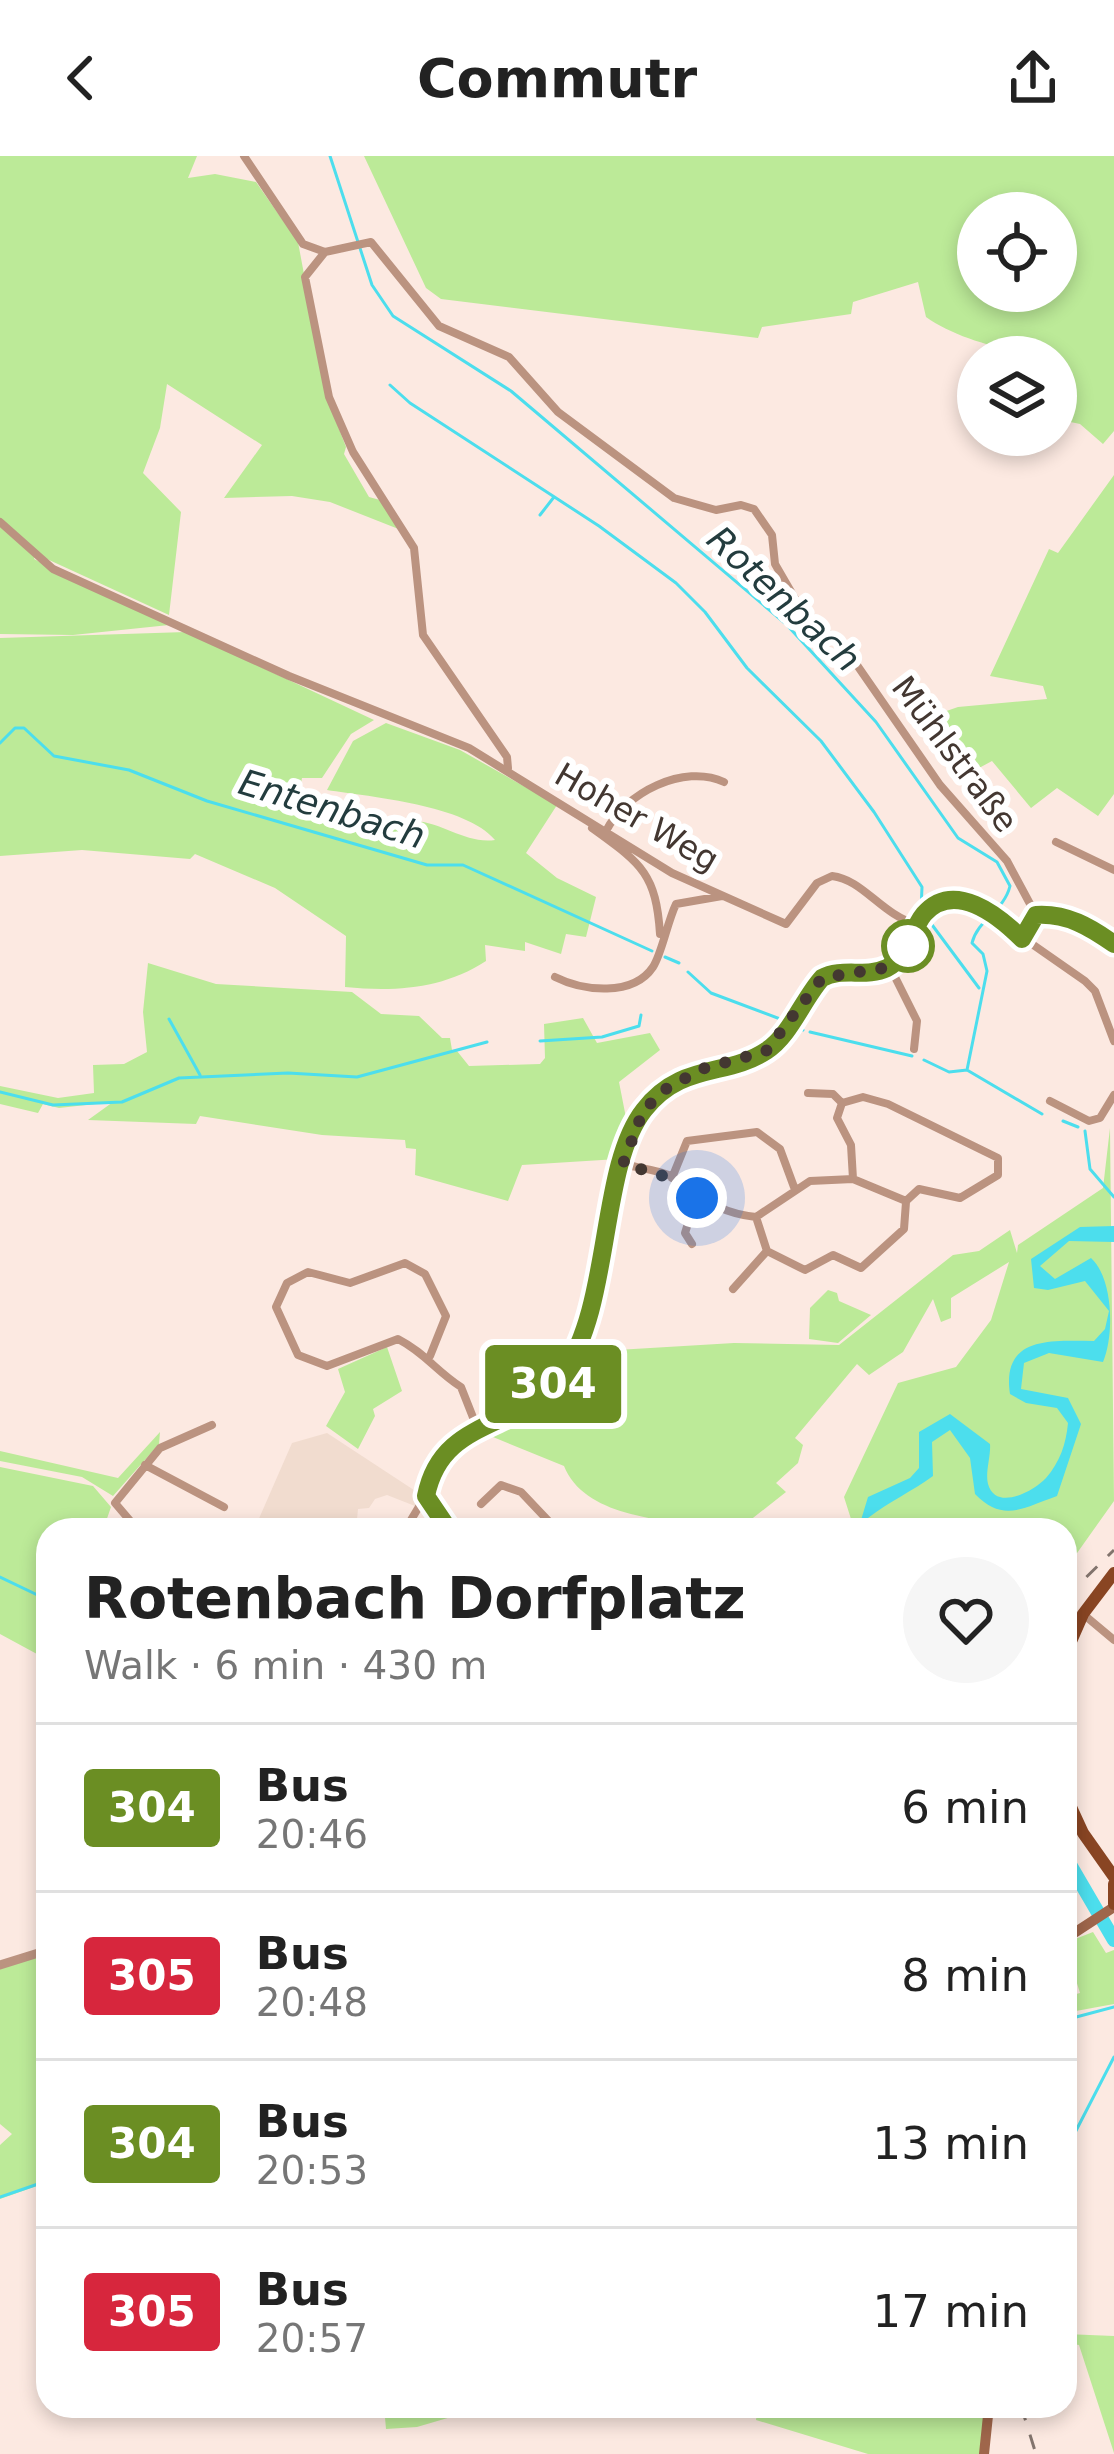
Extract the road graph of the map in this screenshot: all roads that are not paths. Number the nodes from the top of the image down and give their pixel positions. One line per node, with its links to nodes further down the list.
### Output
1 (244, 156): 2 (street)
2 (303, 244): 3 (street); 4 (street)
3 (325, 252): 4 (street); 15 (street, Mühlstraße)
4 (305, 277): 6 (street)
5 (0, 522): 6 (street, Hoher Weg)
6 (508, 768): 8 (street, Hoher Weg)
7 (724, 782): 9 (street)
8 (584, 818): 9 (street, Hoher Weg); 14 (street)
9 (605, 831): 12 (street, Hoher Weg)
10 (1056, 842): 11 (street)
11 (1114, 870)
12 (732, 896): 13 (street); 16 (street, Hoher Weg)
13 (676, 904): 14 (street); 17 (street)
14 (658, 908): 17 (street)
15 (1036, 915): 18 (street); 19 (street)
16 (922, 918): 18 (street); 20 (street)
17 (660, 937): 21 (street)
18 (1022, 939): 22 (street)
19 (1114, 944)
20 (890, 967): 23 (street); 28 (street)
21 (555, 977)
22 (1114, 1041)
23 (914, 1049)
24 (808, 1093): 27 (street)
25 (1114, 1095): 26 (street)
26 (1050, 1101)
27 (842, 1103): 30 (street); 33 (street)
28 (623, 1164): 29 (street); 40 (street)
29 (672, 1178): 31 (street); 32 (street)
30 (853, 1179): 31 (street); 33 (street)
31 (794, 1187): 34 (street)
32 (697, 1198): 34 (street); 35 (street)
33 (906, 1201): 36 (street)
34 (757, 1216): 36 (street)
35 (692, 1244)
36 (766, 1252): 37 (street)
37 (733, 1289)
38 (430, 1356): 38 (street); 40 (street)
39 (212, 1425): 41 (street)
40 (478, 1430): 42 (street)
41 (146, 1465): 44 (street); 45 (street)
42 (426, 1496): 46 (street); 47 (street)
43 (481, 1504): 48 (street)
44 (224, 1507)
45 (128, 1518)
46 (412, 1518)
47 (441, 1518)
48 (545, 1518)
49 (1114, 1573): 50 (main road)
50 (1083, 1614): 51 (main road); 52 (street)
51 (1077, 1628)
52 (1114, 1640)
53 (1077, 1820): 54 (main road)
54 (1114, 1880): 55 (main road)
55 (1112, 1908): 56 (main road)
56 (1077, 1933)
57 (36, 1954): 58 (street)
58 (0, 1965)
59 (988, 2418): 60 (main road)
60 (984, 2454)

